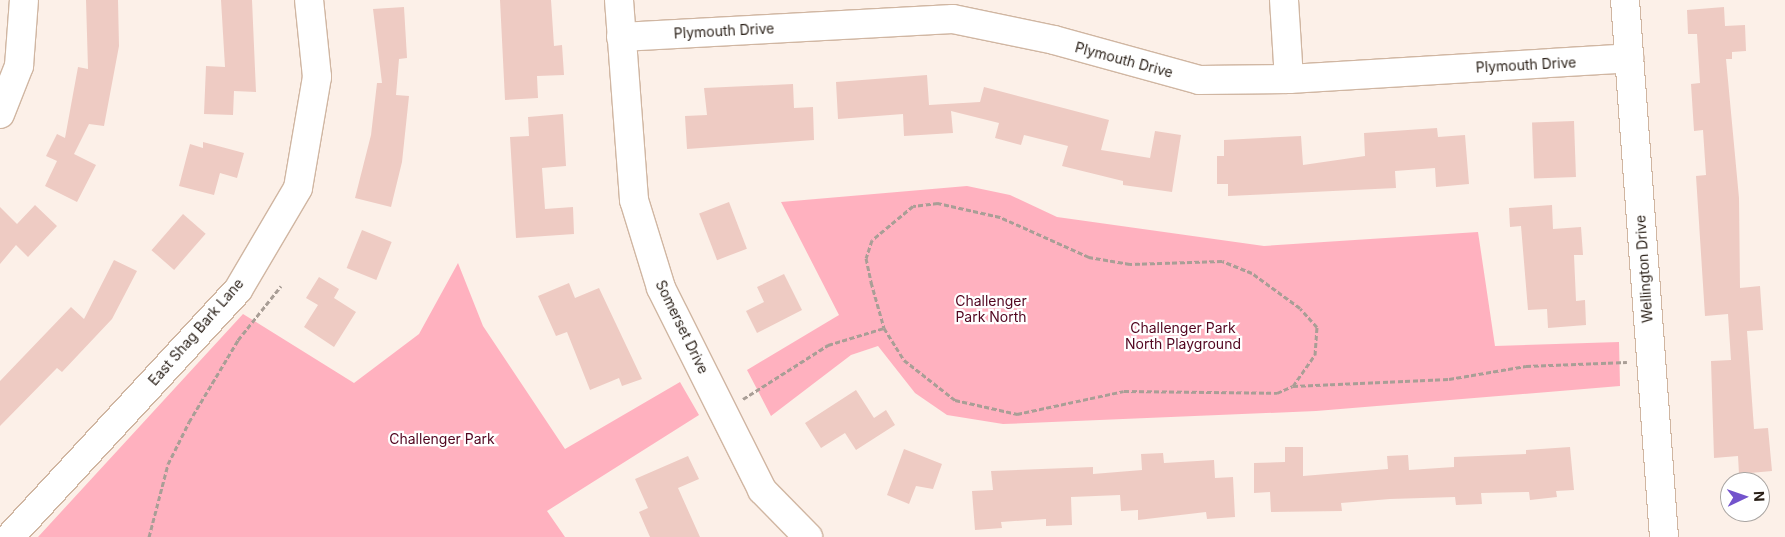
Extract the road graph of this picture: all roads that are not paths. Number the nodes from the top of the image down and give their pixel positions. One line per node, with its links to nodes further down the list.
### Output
1 (24, 0): 10 (street)
2 (309, 0): 11 (street, East Shag Bark Lane)
3 (619, 0): 7 (street, Somerset Drive)
4 (1284, 0): 9 (street)
5 (1625, 0): 8 (street, Wellington Drive)
6 (953, 10): 7 (street, Plymouth Drive); 9 (street, Plymouth Drive)
7 (622, 36): 12 (street, Somerset Drive)
8 (1629, 58): 9 (street, Plymouth Drive); 13 (street, Wellington Drive)
9 (1288, 79)
10 (0, 114)
11 (10, 537)
12 (808, 537)
13 (1664, 537)

